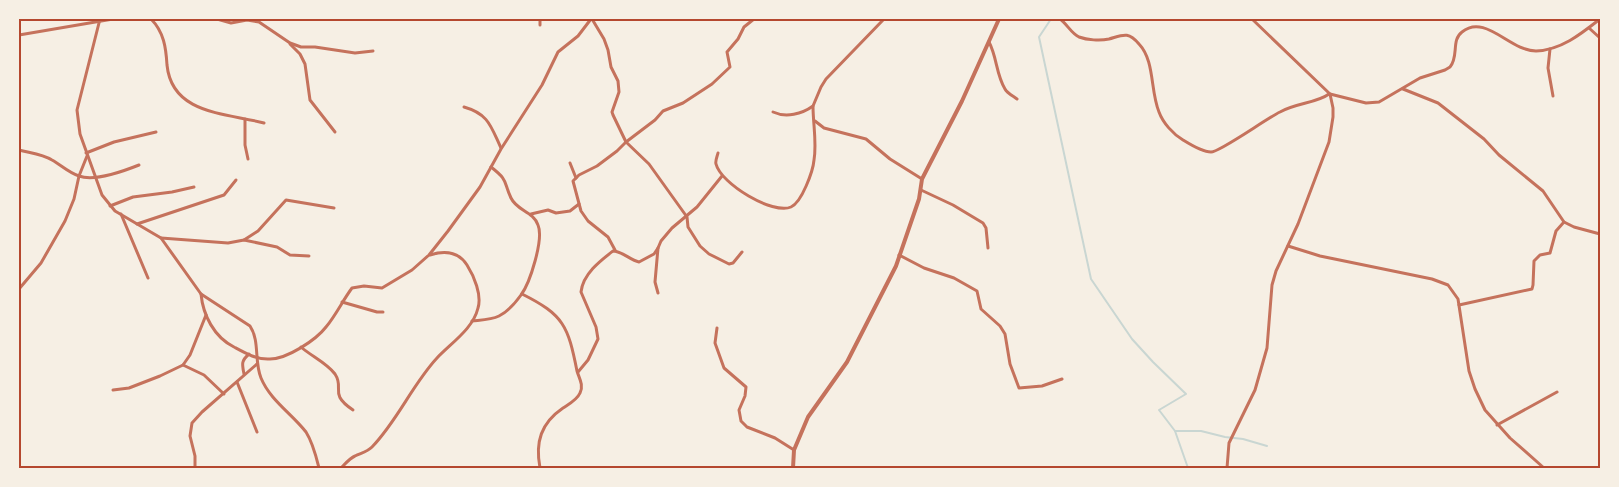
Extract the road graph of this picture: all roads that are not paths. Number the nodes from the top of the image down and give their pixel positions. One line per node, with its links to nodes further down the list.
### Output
1 (113, 19): 12 (street)
2 (151, 19): 28 (street)
3 (216, 19): 18 (street)
4 (540, 19): 13 (street)
5 (592, 19): 33 (street); 34 (street)
6 (754, 19): 33 (street)
7 (884, 19): 25 (street)
8 (999, 19): 17 (street)
9 (1060, 19): 22 (street)
10 (1252, 19): 22 (street)
11 (1600, 19): 14 (street)
12 (100, 20): 15 (street); 37 (street)
13 (540, 25)
14 (1589, 28): 16 (street); 19 (street)
15 (19, 35)
16 (1600, 38)
17 (989, 41): 24 (street); 46 (street)
18 (290, 43): 20 (street); 32 (street)
19 (1550, 49): 21 (street); 23 (street)
20 (373, 51)
21 (1403, 89): 22 (street); 56 (street)
22 (1329, 94): 61 (street)
23 (1553, 96)
24 (1017, 100)
25 (813, 106): 27 (street); 29 (street)
26 (464, 107): 34 (street)
27 (773, 112)
28 (245, 119): 30 (street); 38 (street)
29 (814, 120): 43 (street); 46 (street)
30 (264, 123)
31 (156, 132): 37 (street)
32 (335, 132)
33 (626, 142): 45 (street); 55 (street)
34 (501, 149): 41 (street)
35 (19, 150): 42 (street)
36 (718, 153): 43 (street)
37 (87, 154): 42 (street); 44 (street)
38 (248, 158)
39 (570, 163): 45 (street)
40 (139, 165): 44 (street)
41 (491, 167): 54 (street); 66 (street)
42 (79, 176): 44 (street); 70 (street)
43 (722, 176): 55 (street)
44 (94, 177): 51 (street)
45 (576, 178): 50 (street)
46 (922, 179): 49 (street)
47 (236, 180): 57 (street)
48 (194, 187): 51 (street)
49 (921, 190): 63 (street); 67 (street)
50 (580, 204): 54 (street); 64 (street)
51 (110, 206): 53 (street)
52 (334, 208): 60 (street)
53 (120, 214): 57 (street); 69 (street)
54 (531, 214): 73 (street)
55 (687, 217): 62 (street); 65 (street)
56 (1564, 222): 58 (street); 75 (street)
57 (137, 224): 59 (street)
58 (1600, 234)
59 (161, 238): 60 (street); 72 (street)
60 (244, 240): 68 (street)
61 (1288, 246): 75 (street); 101 (street)
62 (658, 248): 64 (street); 71 (street)
63 (988, 248)
64 (615, 250): 85 (street)
65 (742, 252)
66 (429, 255): 74 (street); 78 (street)
67 (899, 255): 87 (street); 95 (street)
68 (309, 256)
69 (148, 278)
70 (19, 289)
71 (658, 293)
72 (201, 294): 77 (street); 82 (street)
73 (522, 294): 78 (street); 85 (street)
74 (342, 302): 76 (street); 80 (street)
75 (1459, 305): 93 (street)
76 (383, 312)
77 (206, 315): 81 (street); 84 (street)
78 (471, 321): 98 (street)
79 (717, 328): 95 (street)
80 (301, 347): 82 (street); 92 (street)
81 (249, 354): 82 (street); 86 (street)
82 (256, 357): 83 (street)
83 (257, 364): 86 (street); 97 (street)
84 (183, 365): 89 (street); 91 (street)
85 (578, 372): 99 (street)
86 (245, 374): 88 (street)
87 (1062, 379)
88 (237, 382): 91 (street); 94 (street)
89 (113, 390)
90 (1557, 392): 93 (street)
91 (224, 394): 96 (street)
92 (353, 410)
93 (1497, 425): 102 (street)
94 (257, 432)
95 (794, 450): 100 (street)
96 (195, 468)
97 (319, 468)
98 (342, 468)
99 (540, 468)
100 (793, 468)
101 (1227, 468)
102 (1544, 468)

